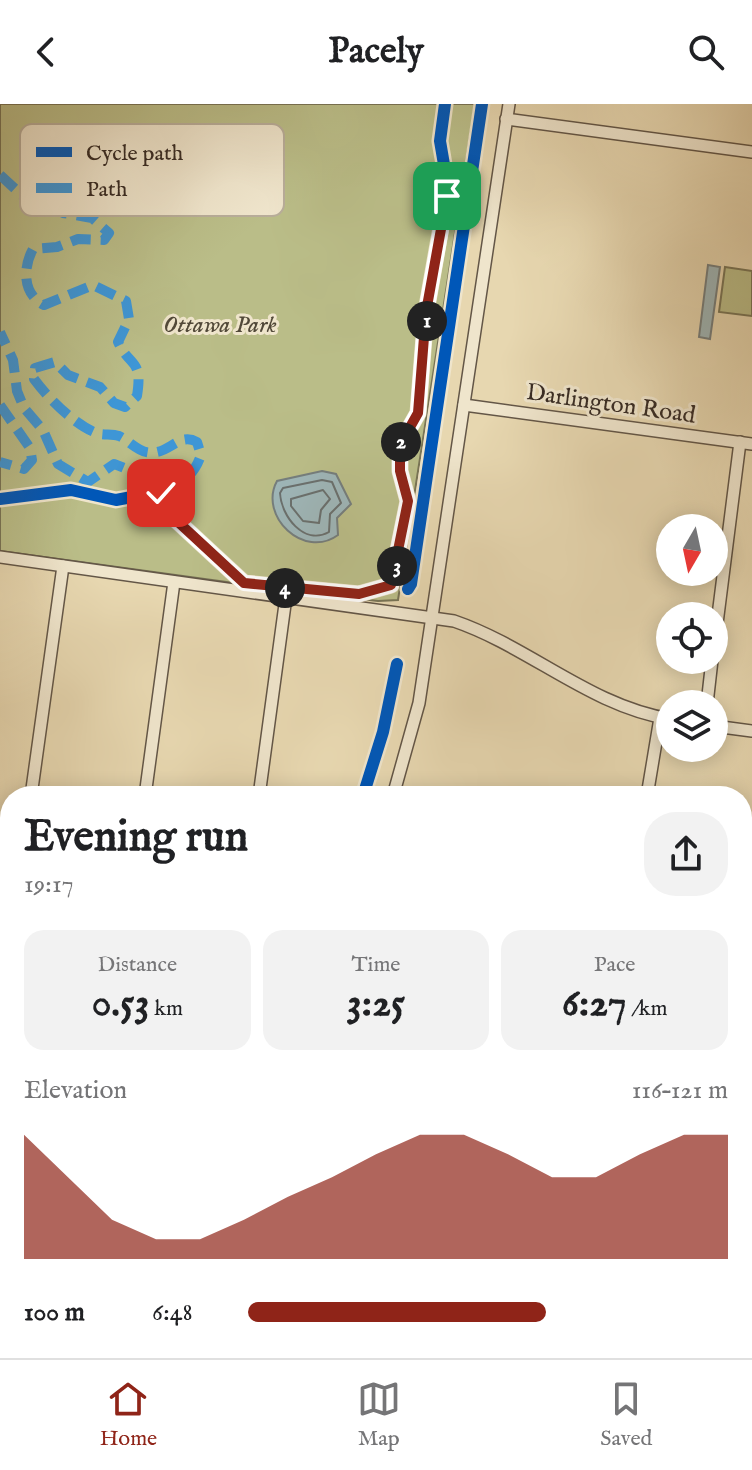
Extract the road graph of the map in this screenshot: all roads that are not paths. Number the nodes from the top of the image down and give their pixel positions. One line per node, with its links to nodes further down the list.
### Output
1 (509, 104): 2 (street)
2 (506, 119): 3 (street); 4 (street)
3 (752, 152)
4 (464, 405): 5 (street, Darlington Road); 11 (street)
5 (746, 443): 10 (street)
6 (0, 557): 7 (street)
7 (63, 566): 8 (street); 16 (street)
8 (174, 582): 9 (street); 17 (street)
9 (286, 597): 11 (street); 18 (street)
10 (721, 602)
11 (433, 616): 12 (street); 19 (street)
12 (656, 715)
13 (728, 728): 14 (street)
14 (752, 731)
15 (656, 757): 20 (street)
16 (32, 786)
17 (146, 786)
18 (260, 786)
19 (396, 786)
20 (649, 786)

